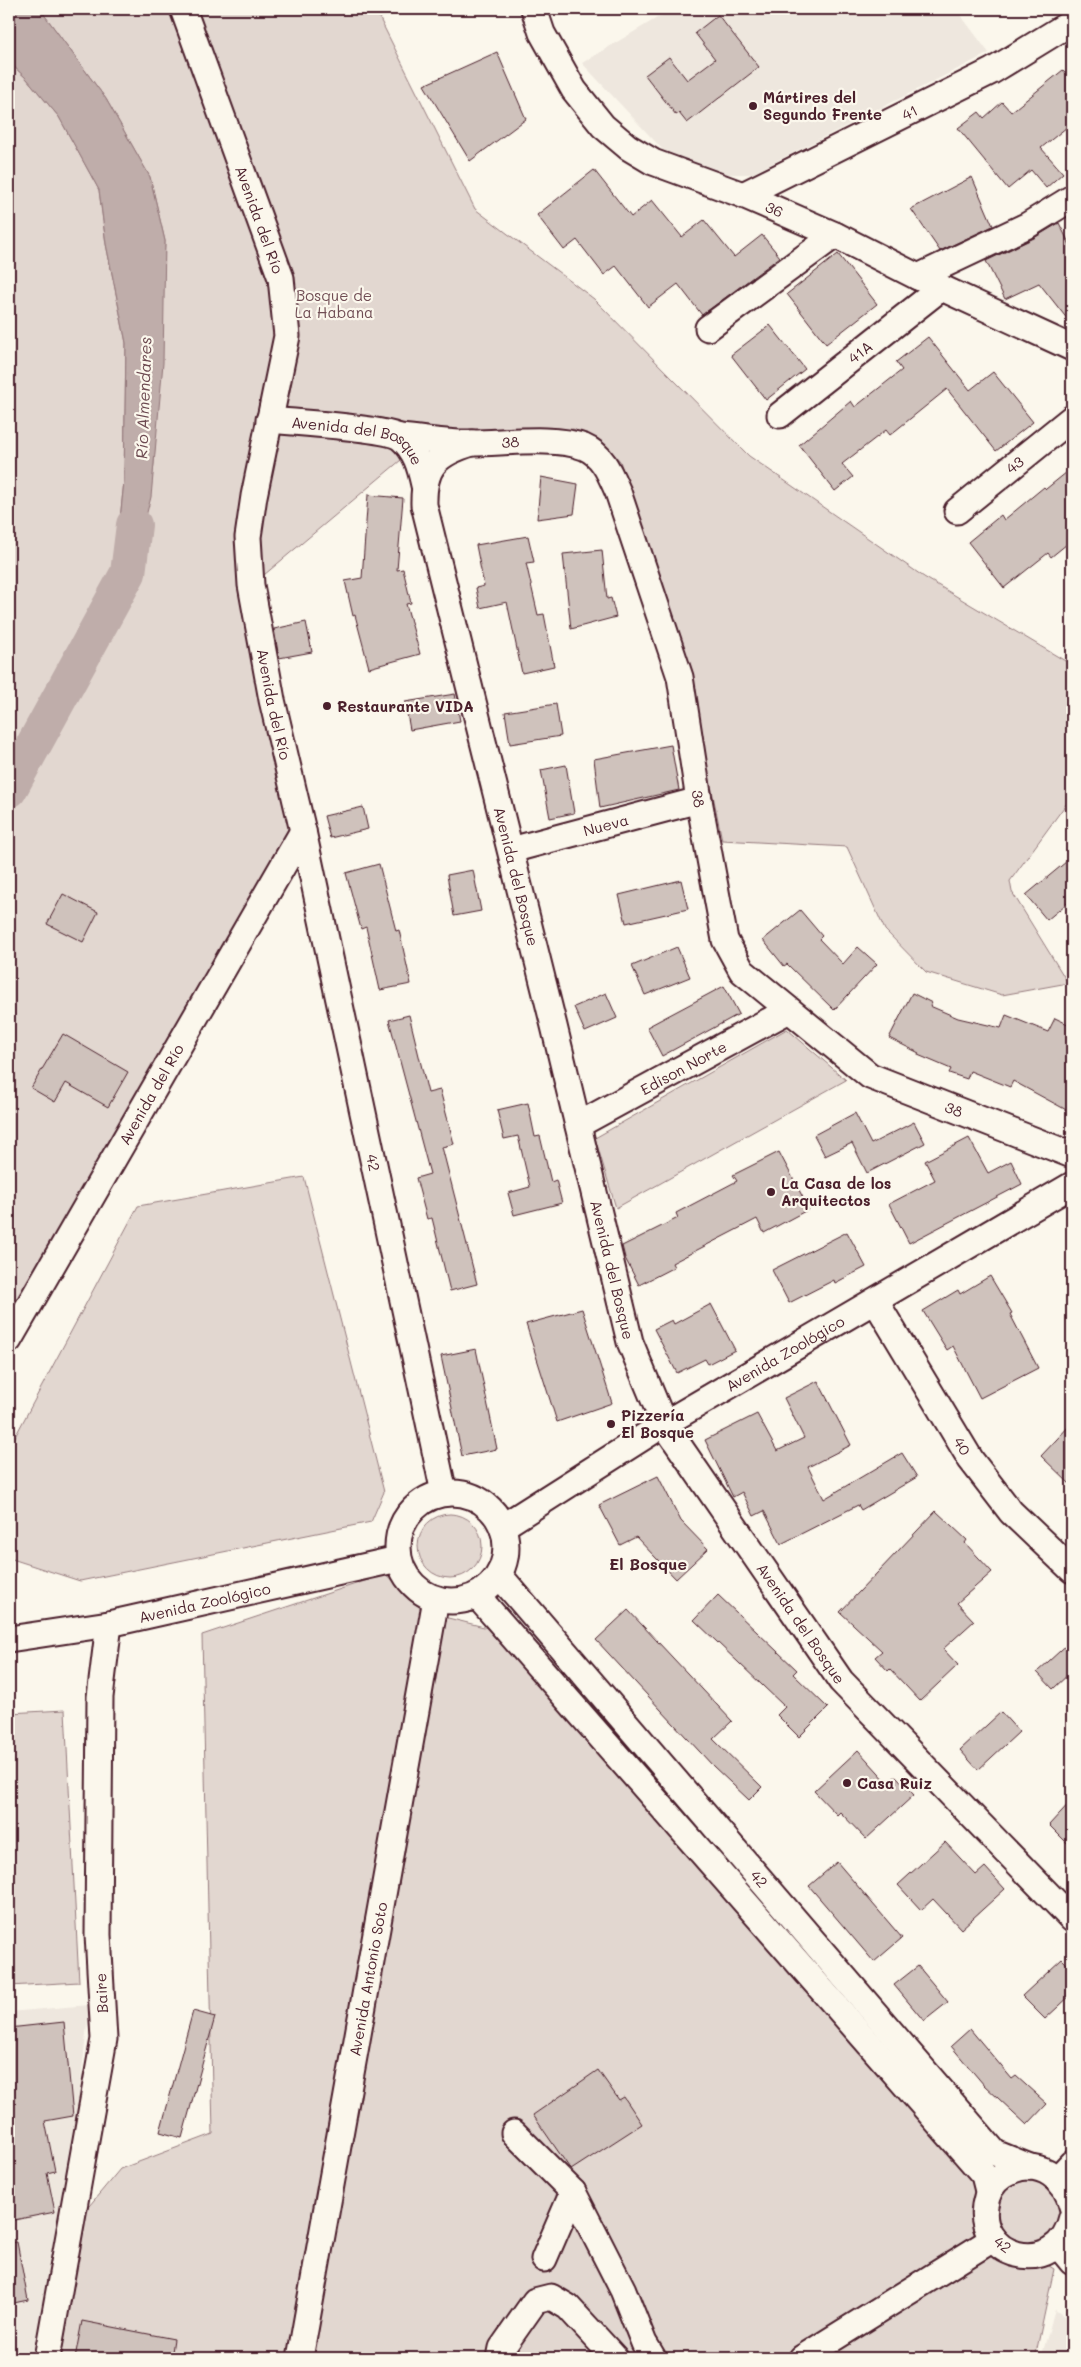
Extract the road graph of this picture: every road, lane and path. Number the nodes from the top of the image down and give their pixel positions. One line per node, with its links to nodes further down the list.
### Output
1 (183, 9): 13 (street, Avenida del Río)
2 (534, 9): 4 (street, 36)
3 (1072, 22): 4 (street, 41)
4 (743, 195): 6 (street, 36)
5 (1072, 198): 7 (street)
6 (835, 235): 7 (street, 36); 9 (street)
7 (918, 277): 8 (street, 36)
8 (941, 288): 10 (street, 36); 11 (street, 41A)
9 (708, 328)
10 (1072, 348)
11 (780, 415)
12 (1072, 418): 17 (street, 43)
13 (269, 420): 14 (street, Avenida del Bosque); 19 (street, Avenida del Río)
14 (400, 437): 15 (street, 38); 16 (street, Avenida del Bosque)
15 (472, 444): 16 (street, Avenida del Bosque); 18 (street, 38)
16 (424, 485): 20 (street, Avenida del Bosque)
17 (957, 511)
18 (699, 800): 20 (street, Nueva); 21 (street, 38)
19 (303, 831): 26 (street, Avenida del Río); 28 (street, 42)
20 (511, 850): 22 (street, Avenida del Bosque)
21 (789, 1010): 22 (street, Edison Norte); 23 (street, 38)
22 (578, 1125): 27 (street, Avenida del Bosque)
23 (1072, 1155)
24 (1072, 1186): 25 (street, Avenida Zoológico)
25 (876, 1302): 27 (street, Avenida Zoológico); 31 (street, 40)
26 (9, 1340)
27 (664, 1424): 29 (street, Avenida Zoológico); 37 (street, Avenida del Bosque)
28 (444, 1493): 29 (street); 30 (street)
29 (502, 1527): 32 (street)
30 (398, 1559): 34 (street); 35 (street, Avenida Zoológico)
31 (1072, 1570)
32 (499, 1575): 33 (street); 39 (street, 42)
33 (478, 1597): 34 (street); 41 (street, 42)
34 (436, 1599): 49 (street, Avenida Antonio Soto)
35 (109, 1624): 36 (street, Avenida Zoológico); 48 (street, Baire)
36 (9, 1639)
37 (1072, 1919)
38 (514, 2133): 42 (street)
39 (1030, 2167): 40 (street, 42); 41 (street)
40 (1065, 2170): 43 (street, 42)
41 (988, 2191): 45 (street, 42)
42 (573, 2192): 47 (street); 52 (street)
43 (1072, 2206)
44 (1072, 2217): 46 (street, 42)
45 (993, 2239): 46 (street, 42); 53 (street)
46 (1065, 2254)
47 (544, 2259)
48 (47, 2358)
49 (300, 2358)
50 (500, 2358): 51 (street)
51 (615, 2358)
52 (653, 2358)
53 (802, 2358)

